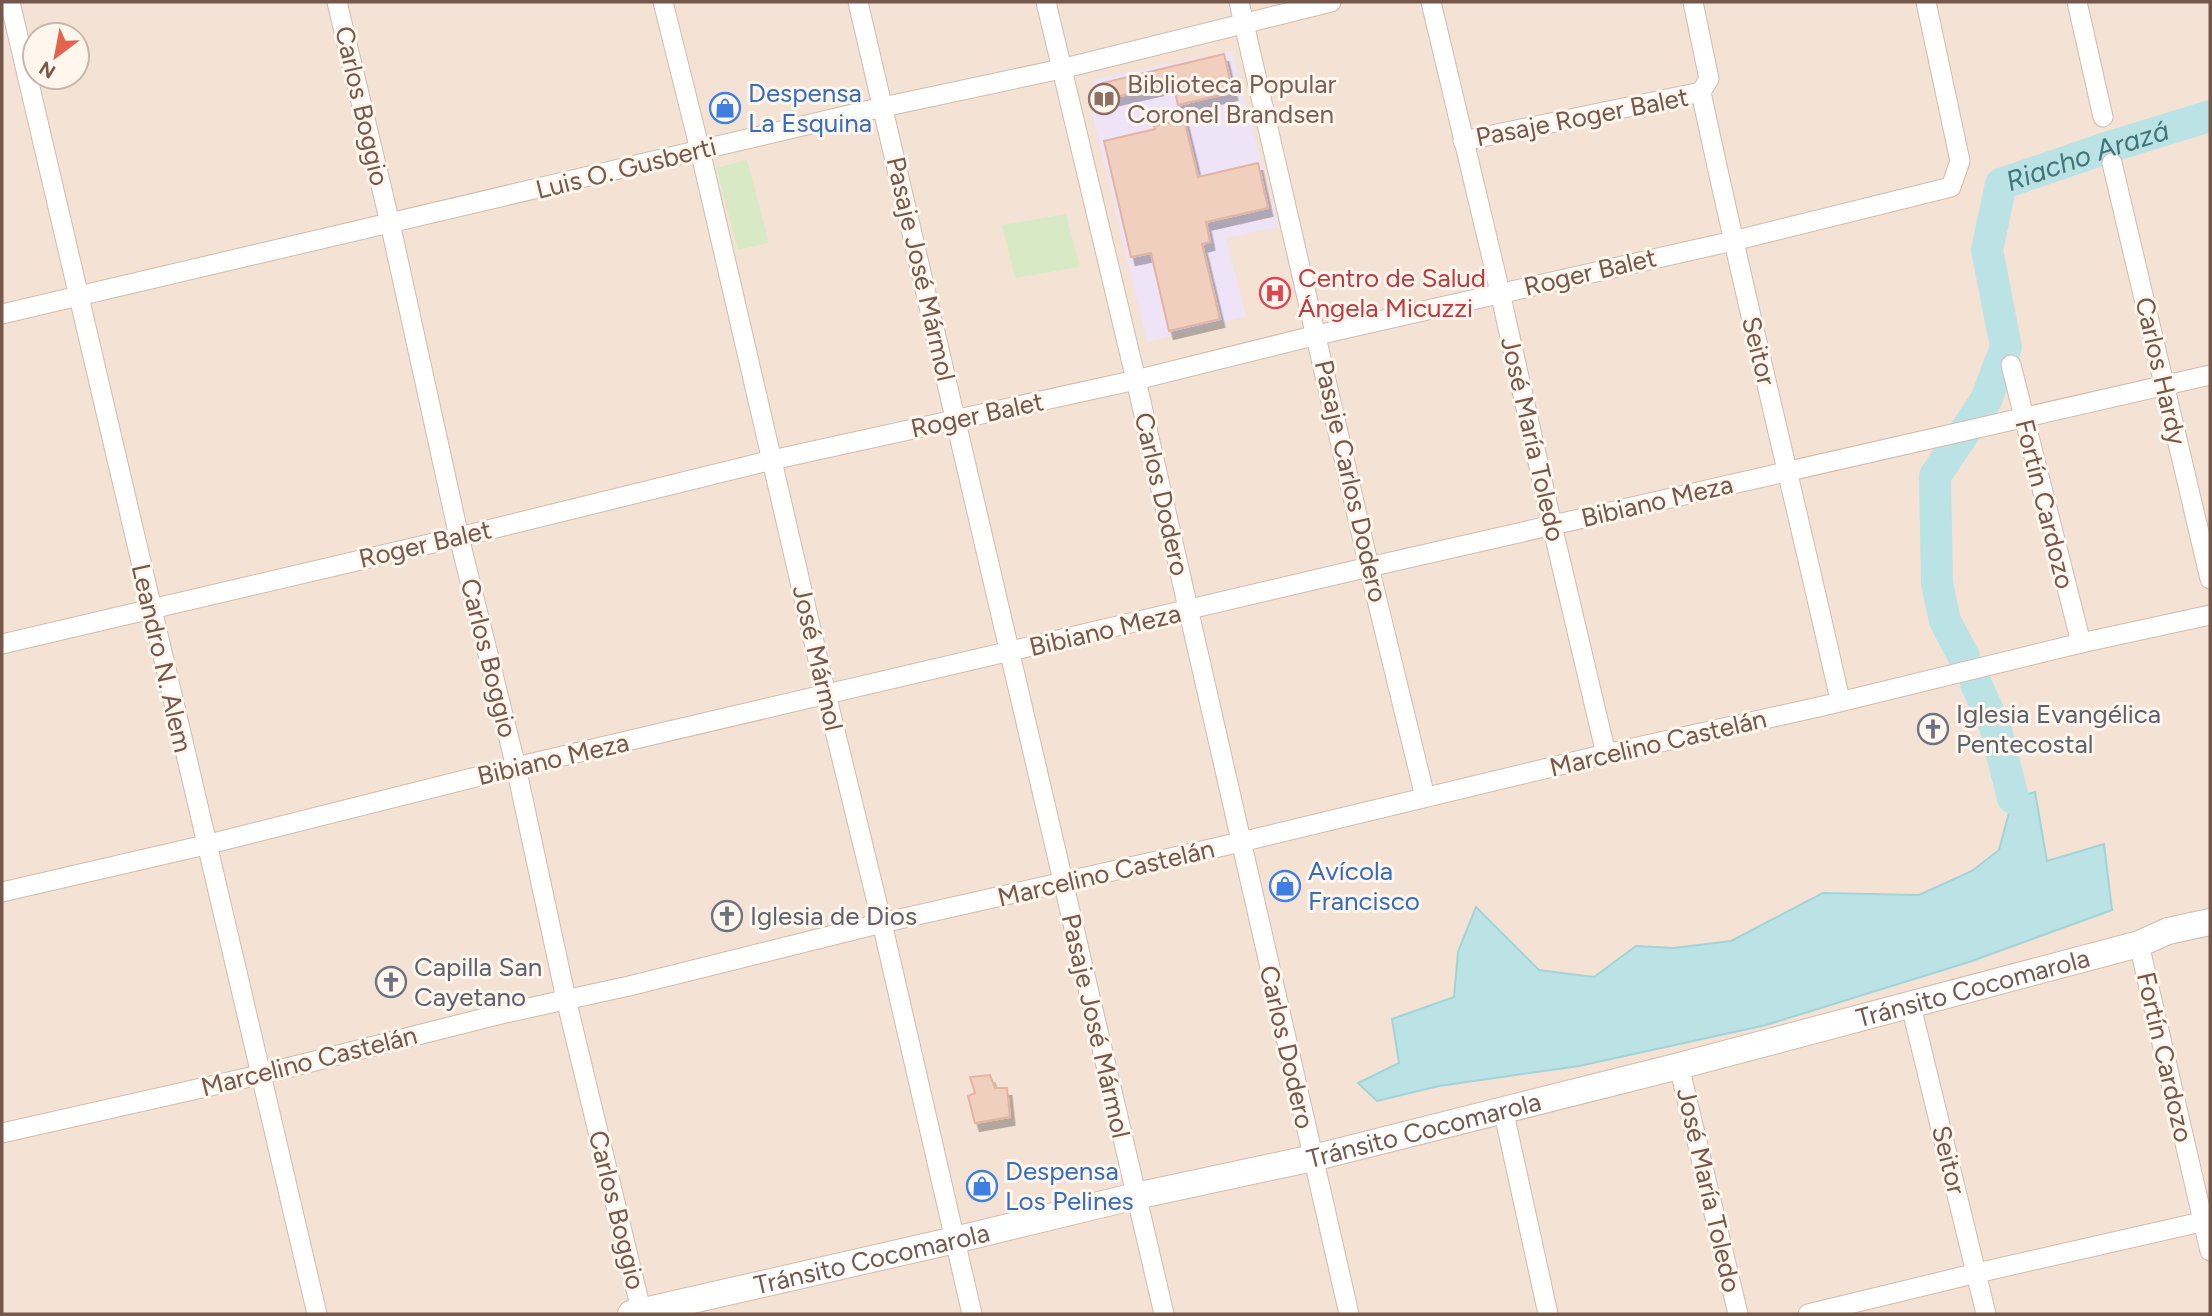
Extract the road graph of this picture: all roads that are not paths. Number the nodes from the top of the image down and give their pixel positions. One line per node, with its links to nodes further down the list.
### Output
1 (10, 2): 23 (street, Leandro N. Alem)
2 (337, 2): 20 (street, Carlos Boggio)
3 (663, 2): 18 (street, José Mármol)
4 (858, 2): 15 (street, Pasaje José Mármol)
5 (1046, 2): 13 (street, Carlos Dodero)
6 (1239, 2): 12 (street, Pasaje Carlos Dodero)
7 (1331, 2): 12 (street, Luis O. Gusberti)
8 (1431, 2): 17 (street, José María Toledo)
9 (1693, 2): 14 (street, Seitor)
10 (1926, 2): 21 (street, Roger Balet)
11 (2077, 2): 16 (street)
12 (1244, 23): 13 (street, Luis O. Gusberti); 25 (street, Pasaje Carlos Dodero)
13 (1061, 69): 15 (street, Luis O. Gusberti); 28 (street, Carlos Dodero)
14 (1701, 92): 17 (street, Pasaje Roger Balet); 21 (street, Seitor)
15 (883, 107): 18 (street, Luis O. Gusberti); 31 (street, Pasaje José Mármol)
16 (2103, 117)
17 (1463, 141): 22 (street, José María Toledo)
18 (700, 150): 20 (street, Luis O. Gusberti); 32 (street, José Mármol)
19 (2112, 163): 29 (street, Carlos Hardy)
20 (390, 223): 23 (street, Luis O. Gusberti); 35 (street, Carlos Boggio)
21 (1732, 241): 22 (street, Roger Balet); 33 (street, Seitor)
22 (1500, 292): 25 (street, Roger Balet); 34 (street, José María Toledo)
23 (81, 297): 24 (street, Luis O. Gusberti); 38 (street, Leandro N. Alem)
24 (2, 314)
25 (1317, 335): 28 (street, Roger Balet); 36 (street, Pasaje Carlos Dodero)
26 (2011, 365): 30 (street, Fortín Cardozo)
27 (2210, 375): 29 (street, Bibiano Meza)
28 (1136, 380): 31 (street, Roger Balet); 39 (street, Carlos Dodero)
29 (2164, 387): 30 (street, Bibiano Meza); 37 (street, Carlos Hardy)
30 (2023, 418): 33 (street, Bibiano Meza); 41 (street, Fortín Cardozo)
31 (955, 419): 32 (street, Roger Balet); 43 (street, Pasaje José Mármol)
32 (772, 460): 35 (street, Roger Balet); 44 (street, José Mármol)
33 (1789, 471): 34 (street, Bibiano Meza); 45 (street, Seitor)
34 (1552, 525): 36 (street, Bibiano Meza); 46 (street, José María Toledo)
35 (459, 537): 38 (street, Roger Balet); 47 (street, Carlos Boggio)
36 (1370, 567): 39 (street, Bibiano Meza); 48 (street, Pasaje Carlos Dodero)
37 (2210, 579)
38 (150, 609): 42 (street, Roger Balet); 50 (street, Leandro N. Alem)
39 (1188, 610): 43 (street, Bibiano Meza); 49 (street, Carlos Dodero)
40 (2210, 615): 41 (street, Marcelino Castelán)
41 (2081, 643): 45 (street, Marcelino Castelán)
42 (2, 644)
43 (1009, 652): 44 (street, Bibiano Meza); 51 (street, Pasaje José Mármol)
44 (826, 694): 47 (street, Bibiano Meza); 54 (street, José Mármol)
45 (1840, 701): 46 (street, Marcelino Castelán)
46 (1606, 754): 48 (street, Marcelino Castelán)
47 (516, 767): 50 (street, Bibiano Meza); 56 (street, Carlos Boggio)
48 (1425, 797): 49 (street, Marcelino Castelán)
49 (1241, 842): 51 (street, Marcelino Castelán); 62 (street, Carlos Dodero)
50 (205, 845): 52 (street, Bibiano Meza); 59 (street, Leandro N. Alem)
51 (1063, 883): 54 (street, Marcelino Castelán); 63 (street, Pasaje José Mármol)
52 (2, 892)
53 (2210, 922): 55 (street, Tránsito Cocomarola)
54 (883, 923): 56 (street, Marcelino Castelán); 65 (street, José Mármol)
55 (2139, 944): 57 (street, Tránsito Cocomarola); 64 (street, Fortín Cardozo)
56 (566, 999): 59 (street, Marcelino Castelán); 68 (street, Carlos Boggio)
57 (1911, 1006): 58 (street, Tránsito Cocomarola); 67 (street, Seitor)
58 (1679, 1066): 60 (street, Tránsito Cocomarola); 74 (street, José María Toledo)
59 (259, 1075): 61 (street, Marcelino Castelán); 69 (street, Leandro N. Alem)
60 (1503, 1110): 62 (street, Tránsito Cocomarola); 73 (street)
61 (2, 1133)
62 (1313, 1158): 63 (street, Tránsito Cocomarola); 72 (street, Carlos Dodero)
63 (1136, 1196): 65 (street, Tránsito Cocomarola); 71 (street, Pasaje José Mármol)
64 (2207, 1221): 66 (street, Fortín Cardozo); 67 (street)
65 (955, 1240): 68 (street, Tránsito Cocomarola); 70 (street, José Mármol)
66 (2210, 1251)
67 (1977, 1273): 75 (street); 76 (street, Seitor)
68 (638, 1313)
69 (317, 1314)
70 (972, 1314)
71 (1164, 1314)
72 (1349, 1314)
73 (1548, 1314)
74 (1738, 1314)
75 (1808, 1314)
76 (1986, 1314)

